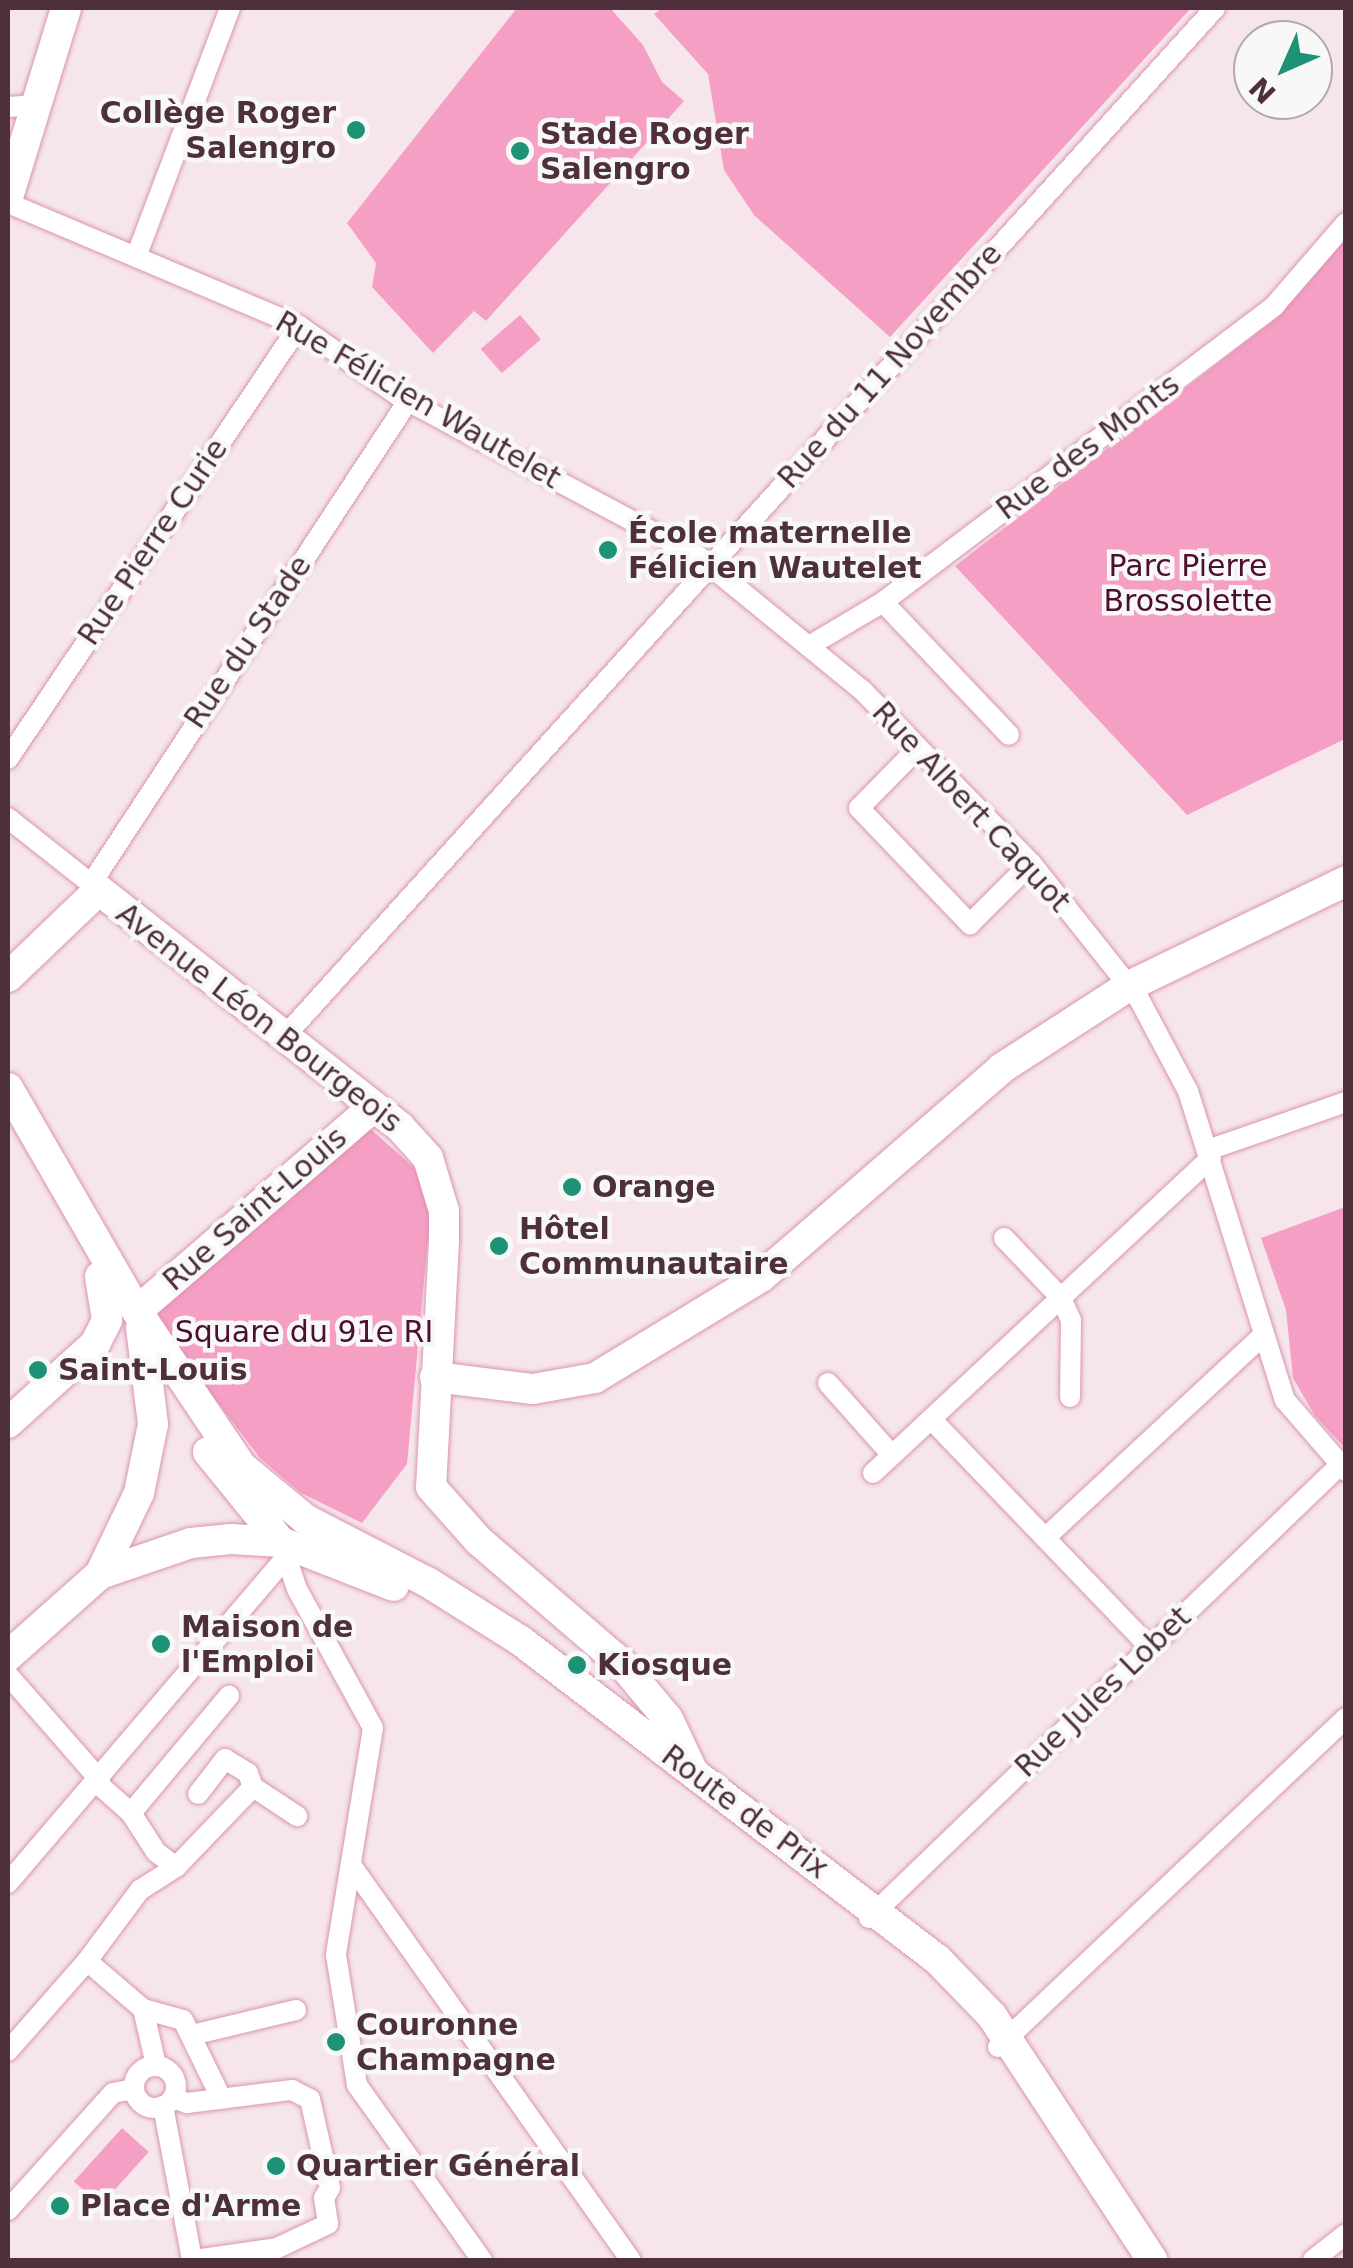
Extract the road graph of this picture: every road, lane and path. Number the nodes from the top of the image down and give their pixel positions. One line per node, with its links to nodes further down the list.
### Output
1 (66, 8): 4 (main road)
2 (230, 8): 7 (street)
3 (1215, 8): 10 (street, Rue du 11 Novembre)
4 (22, 106): 5 (main road)
5 (8, 200): 7 (street, Rue Félicien Wautelet)
6 (1346, 223): 11 (street, Rue des Monts)
7 (136, 257): 8 (street, Rue Félicien Wautelet)
8 (299, 326): 9 (street, Rue Félicien Wautelet); 15 (street, Rue Pierre Curie)
9 (408, 401): 10 (street, Rue Félicien Wautelet); 19 (street, Rue du Stade)
10 (711, 564): 12 (street, Rue Albert Caquot); 22 (street, Rue du 11 Novembre)
11 (883, 602): 12 (street, Rue des Monts); 13 (street)
12 (809, 646): 14 (street, Rue Albert Caquot)
13 (1004, 730)
14 (918, 748): 17 (street, Rue Albert Caquot); 17 (street)
15 (8, 759)
16 (8, 818): 19 (street, Avenue Léon Bourgeois)
17 (1032, 863): 21 (street, Rue Albert Caquot)
18 (1346, 881): 21 (main road)
19 (95, 888): 20 (main road); 22 (main road, Avenue Léon Bourgeois)
20 (8, 977)
21 (1127, 987): 27 (street, Rue Albert Caquot); 34 (main road)
22 (284, 1037): 25 (main road, Avenue Léon Bourgeois)
23 (8, 1088): 31 (main road)
24 (1346, 1102): 27 (street)
25 (372, 1108): 31 (main road, Rue Saint-Louis); 34 (main road, Avenue Léon Bourgeois)
26 (8, 1120): 29 (main road)
27 (1210, 1154): 30 (street); 32 (street, Rue Albert Caquot)
28 (1004, 1238): 30 (street)
29 (100, 1278): 33 (main road); 37 (main road)
30 (1060, 1298): 36 (street); 38 (street)
31 (137, 1311): 33 (main road); 42 (main road)
32 (1261, 1336): 40 (street, Rue Albert Caquot); 43 (street)
33 (146, 1352): 42 (main road); 46 (main road)
34 (435, 1377): 52 (main road, Avenue Léon Bourgeois)
35 (828, 1383): 39 (street)
36 (1070, 1397)
37 (13, 1408)
38 (931, 1419): 39 (street); 43 (street)
39 (892, 1455): 41 (street)
40 (1343, 1468): 47 (street, Rue Jules Lobet)
41 (873, 1473)
42 (241, 1475): 44 (main road, Route de Prix); 45 (main road, Route de Prix)
43 (1045, 1538): 47 (street)
44 (282, 1552): 45 (main road); 46 (main road, Route de Prix); 52 (main road, Route de Prix); 53 (street); 58 (street)
45 (371, 1553): 52 (main road, Route de Prix)
46 (100, 1574): 48 (main road)
47 (1150, 1648): 61 (street, Rue Jules Lobet)
48 (8, 1656)
49 (8, 1675): 53 (street)
50 (229, 1696): 56 (street)
51 (1346, 1718): 66 (street)
52 (688, 1778): 61 (main road, Route de Prix)
53 (98, 1781): 56 (street); 60 (street)
54 (253, 1787): 55 (street); 57 (street); 59 (street)
55 (198, 1794)
56 (130, 1813): 59 (street)
57 (297, 1816)
58 (352, 1866): 75 (street); 76 (street)
59 (176, 1867): 62 (street)
60 (8, 1883)
61 (872, 1915): 66 (main road, Route de Prix)
62 (86, 1960): 63 (street); 67 (street)
63 (143, 2009): 65 (street); 68 (street)
64 (296, 2010): 65 (street)
65 (192, 2035): 70 (street)
66 (1002, 2043): 77 (main road, Route de Prix); 78 (main road, Route de Prix)
67 (8, 2051)
68 (156, 2066): 69 (street); 71 (street)
69 (134, 2089): 71 (street); 72 (street)
70 (221, 2098): 71 (street); 74 (street)
71 (168, 2102): 74 (street)
72 (8, 2210)
73 (1346, 2234): 79 (street)
74 (193, 2260)
75 (482, 2260)
76 (631, 2260)
77 (1130, 2260)
78 (1152, 2260)
79 (1313, 2260)

